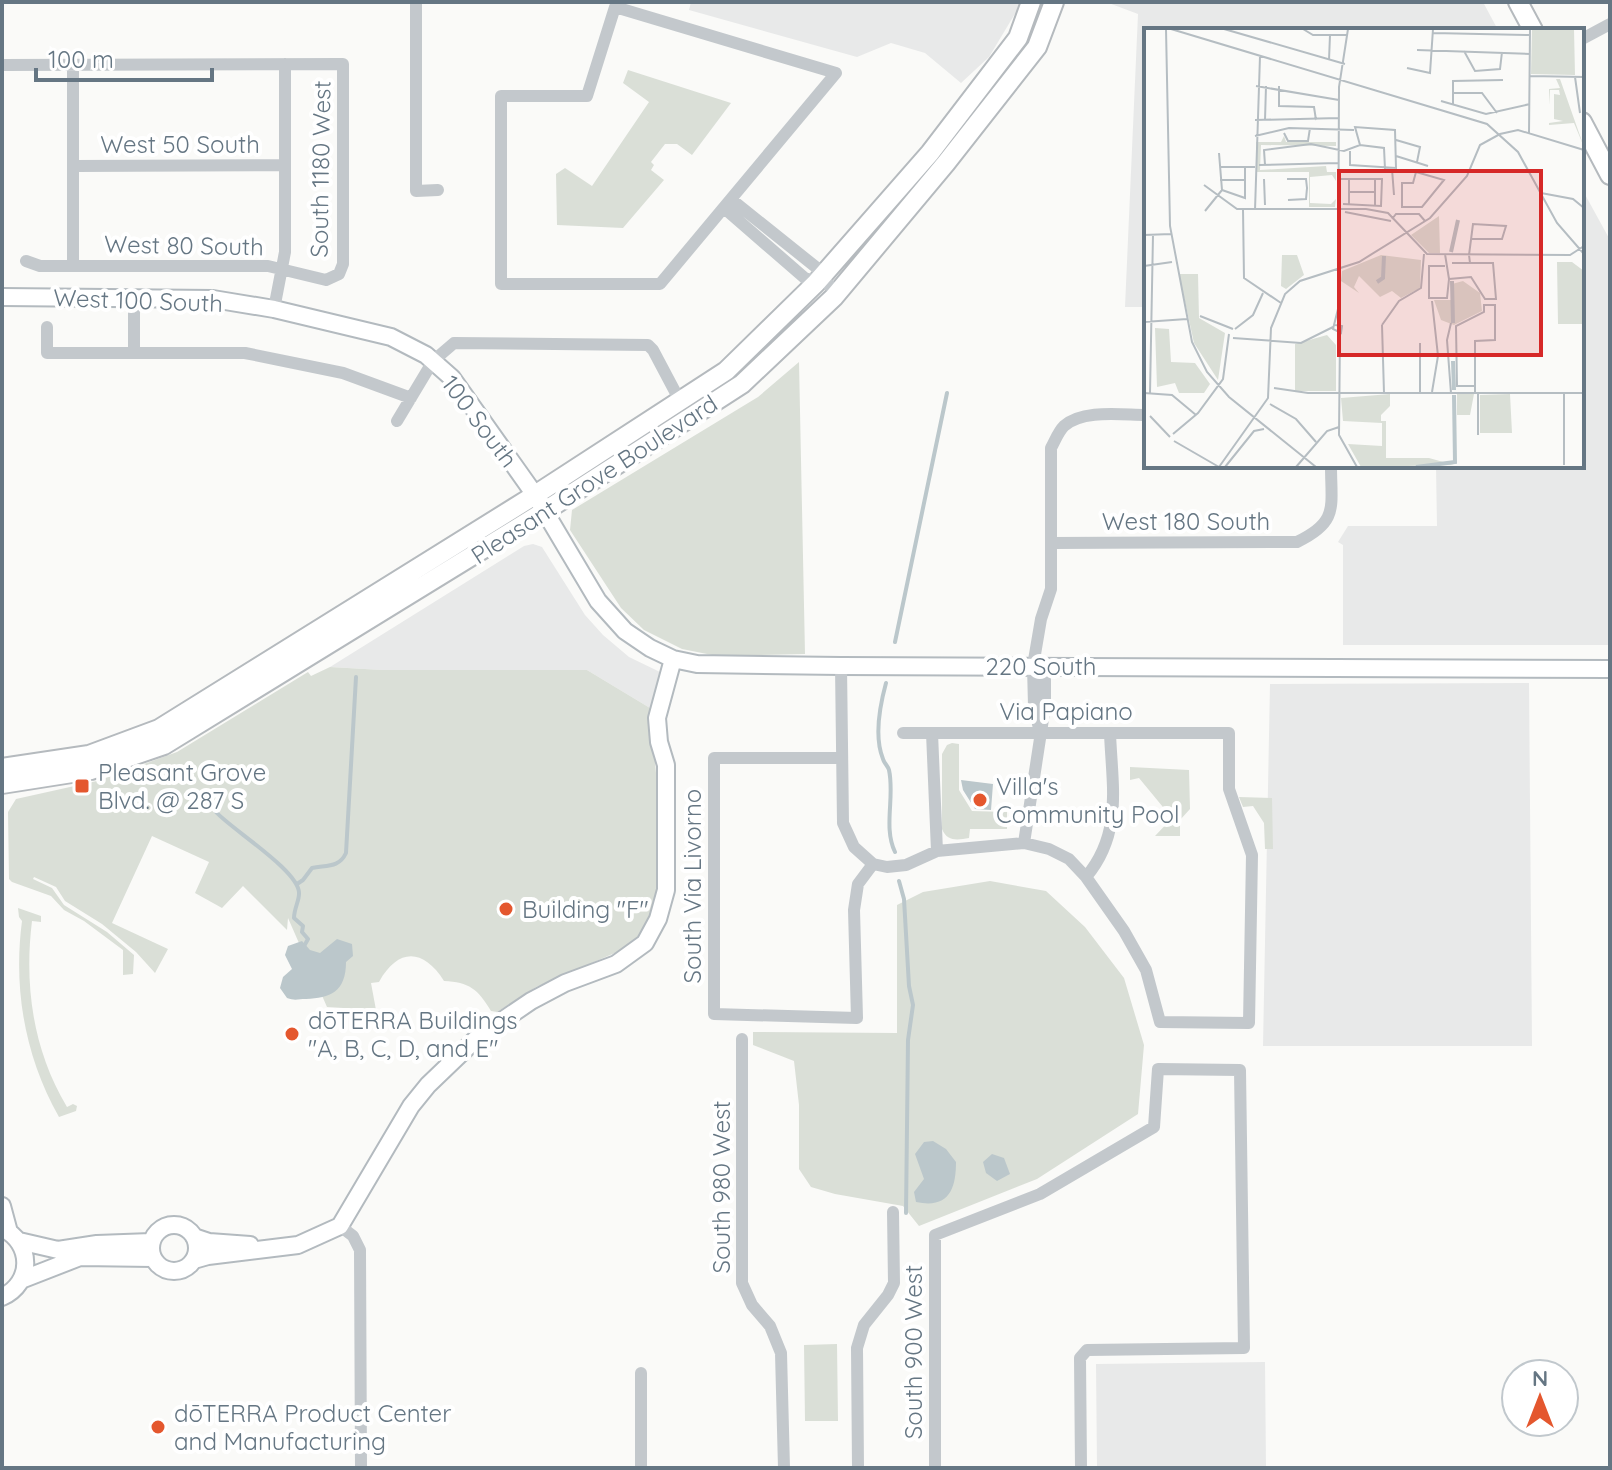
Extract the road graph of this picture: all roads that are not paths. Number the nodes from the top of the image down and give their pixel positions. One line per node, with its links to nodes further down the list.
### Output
1 (416, 2): 15 (street)
2 (1031, 2): 23 (main road, Pleasant Grove Boulevard)
3 (1054, 2): 24 (main road, Pleasant Grove Boulevard)
4 (1518, 2): 6 (main road)
5 (1610, 24): 7 (street)
6 (1532, 28)
7 (1584, 38)
8 (285, 64): 10 (street); 12 (street); 22 (street, South 1180 West)
9 (2, 65): 10 (street)
10 (73, 65): 13 (street)
11 (1584, 126): 14 (main road)
12 (285, 165): 13 (street, West 50 South); 21 (street)
13 (75, 166): 20 (street)
14 (1610, 175)
15 (438, 190)
16 (728, 204): 16 (street); 17 (street); 19 (street)
17 (800, 254): 19 (street); 23 (street)
18 (26, 261): 20 (street, West 80 South)
19 (789, 264): 23 (street)
20 (73, 266): 21 (street, West 80 South)
21 (283, 270): 22 (street, West 80 South); 27 (street)
22 (339, 274)
23 (820, 277): 24 (street); 32 (main road, Pleasant Grove Boulevard)
24 (838, 293): 36 (main road, Pleasant Grove Boulevard)
25 (2, 297): 26 (street, West 100 South)
26 (134, 299): 27 (street, West 100 South); 29 (street)
27 (274, 309): 30 (street, 100 South)
28 (47, 327): 29 (street)
29 (134, 353): 31 (street)
30 (433, 361): 31 (street); 32 (street); 36 (street, 100 South)
31 (411, 398): 34 (street)
32 (680, 401): 36 (main road, Pleasant Grove Boulevard)
33 (1144, 415): 37 (street)
34 (397, 421)
35 (1331, 468): 37 (street, West 180 South)
36 (540, 503): 38 (street, 220 South); 47 (main road, Pleasant Grove Boulevard); 48 (main road, Pleasant Grove Boulevard)
37 (1051, 543): 40 (street)
38 (673, 659): 39 (street, 220 South); 56 (street)
39 (841, 666): 40 (street, 220 South); 46 (street)
40 (1039, 666): 41 (street, 220 South); 44 (street)
41 (1610, 669)
42 (903, 733): 43 (street, Via Papiano)
43 (932, 733): 44 (street, Via Papiano); 50 (street)
44 (1040, 733): 45 (street, Via Papiano); 49 (street)
45 (1110, 733): 52 (street); 52 (street, Via Papiano)
46 (841, 758): 51 (street); 51 (street, South Via Livorno)
47 (2, 768)
48 (2, 784)
49 (1024, 843): 50 (street); 52 (street)
50 (937, 851): 51 (street)
51 (873, 864)
52 (1086, 877)
53 (742, 1039): 67 (street, South 980 West)
54 (2, 1206): 57 (street)
55 (893, 1212): 68 (street)
56 (340, 1226): 59 (street); 65 (street)
57 (10, 1234): 60 (street); 62 (street)
58 (194, 1237): 59 (street); 60 (street); 61 (street)
59 (272, 1248): 61 (street)
60 (152, 1250): 61 (street); 62 (street)
61 (194, 1260)
62 (21, 1280): 63 (street)
63 (4, 1299)
64 (641, 1373): 66 (street)
65 (361, 1468)
66 (641, 1468)
67 (784, 1468)
68 (858, 1468)
69 (935, 1468): 70 (street, South 900 West)
70 (1081, 1468)

